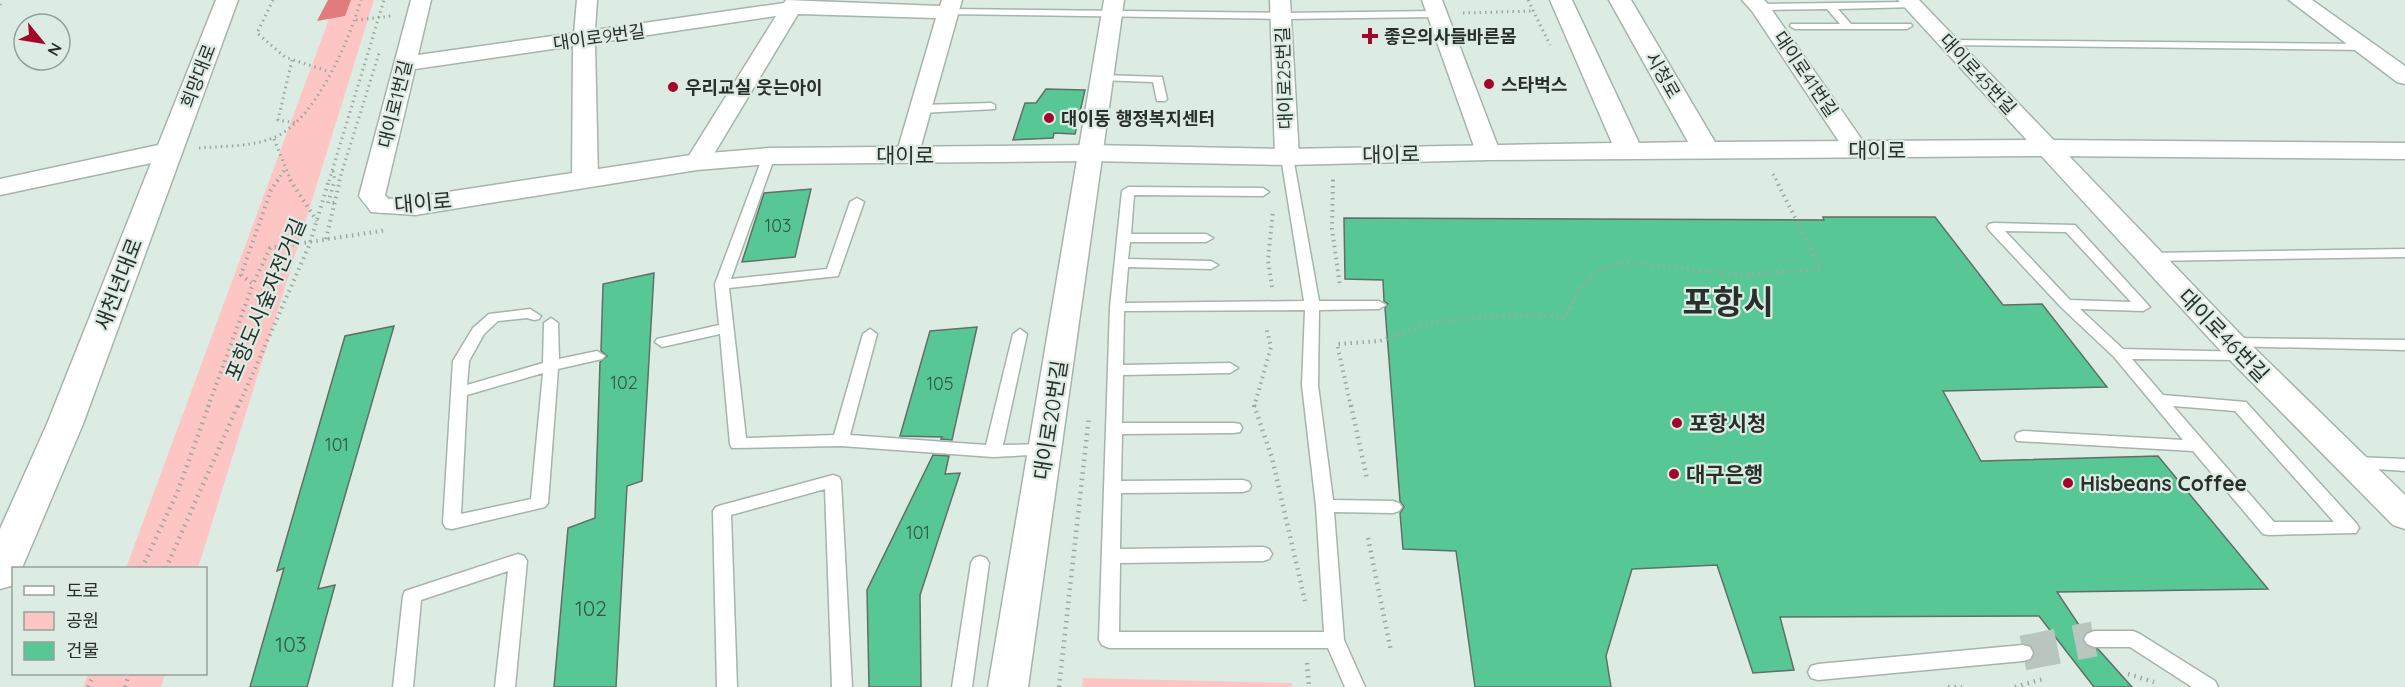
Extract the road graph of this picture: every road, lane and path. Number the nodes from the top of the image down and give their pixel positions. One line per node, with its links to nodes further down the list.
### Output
1 (2, 0): 12 (path)
2 (227, 0): 45 (street, 희망대로)
3 (273, 0): 32 (path)
4 (361, 0): 24 (path)
5 (384, 0): 23 (path, 포항도시숲자전거길)
6 (421, 0): 33 (street, 대이로1번길)
7 (587, 0): 28 (street)
8 (1561, 0): 46 (street)
9 (1620, 0): 43 (street, 시청로)
10 (2299, 0): 31 (street)
11 (1756, 3): 15 (lane); 44 (street, 대이로41번길)
12 (0, 4)
13 (794, 4): 14 (street, 대이로9번길); 28 (street, 대이로9번길); 53 (street)
14 (950, 6): 16 (lane); 39 (street)
15 (1830, 6): 20 (lane); 27 (lane)
16 (1113, 7): 19 (lane); 36 (street, 대이로20번길)
17 (1434, 7): 19 (lane); 21 (path); 48 (street)
18 (394, 8): 22 (path)
19 (1282, 8): 52 (street, 대이로25번길)
20 (1909, 10): 27 (lane); 29 (street, 대이로45번길)
21 (1534, 11)
22 (391, 16): 23 (path); 25 (path)
23 (378, 18): 24 (path); 54 (path, 포항도시숲자전거길)
24 (356, 20): 34 (path)
25 (388, 26)
26 (1795, 26): 27 (lane)
27 (1848, 27)
28 (584, 40): 33 (street, 대이로9번길); 57 (street)
29 (1950, 43): 31 (lane); 42 (street, 대이로45번길)
30 (381, 45): 62 (path)
31 (2365, 47): 35 (street)
32 (292, 59): 34 (path); 40 (path)
33 (405, 64): 63 (street, 대이로1번길)
34 (330, 72): 40 (path)
35 (2405, 77)
36 (1102, 78): 37 (lane); 49 (street, 대이로20번길)
37 (1161, 99)
38 (991, 107): 39 (lane)
39 (921, 109): 50 (street)
40 (297, 123): 41 (path)
41 (274, 139): 45 (path); 55 (path)
42 (2048, 148): 44 (street, 대이로); 47 (street, 대이로); 70 (street, 대이로46번길)
43 (1706, 150): 44 (street, 대이로); 46 (street, 대이로)
44 (1857, 150)
45 (168, 151): 59 (street); 121 (street, 새천년대로)
46 (1629, 151): 48 (street, 대이로)
47 (2405, 151)
48 (1488, 152): 52 (street, 대이로)
49 (1091, 153): 50 (street, 대이로); 52 (street, 대이로); 105 (street, 대이로20번길)
50 (908, 155): 51 (street, 대이로)
51 (769, 156): 53 (street, 대이로); 75 (lane)
52 (1287, 157): 80 (lane)
53 (697, 162): 57 (street, 대이로)
54 (333, 167): 62 (path); 64 (path, 포항도시숲자전거길)
55 (285, 168): 64 (path); 74 (path)
56 (1773, 174): 73 (path)
57 (585, 179): 63 (street, 대이로)
58 (1332, 179): 76 (path)
59 (0, 187)
60 (1268, 196): 65 (lane); 77 (path)
61 (857, 202): 75 (lane)
62 (334, 203): 67 (path)
63 (387, 217): 67 (path)
64 (316, 222): 68 (path, 포항도시숲자전거길)
65 (1124, 238): 66 (lane); 71 (lane)
66 (1206, 238)
67 (326, 239): 68 (path)
68 (310, 243): 74 (path); 120 (path, 포항도시숲자전거길)
69 (2405, 253): 70 (lane)
70 (2149, 257): 91 (street, 대이로46번길)
71 (1122, 263): 72 (lane); 81 (lane)
72 (1211, 265)
73 (1821, 269): 88 (path)
74 (253, 284): 119 (path)
75 (722, 284): 85 (lane)
76 (1341, 288)
77 (1272, 289)
78 (1379, 304): 80 (lane)
79 (2066, 304): 79 (lane); 92 (lane)
80 (1312, 305): 81 (lane); 112 (lane)
81 (1117, 307): 96 (lane)
82 (534, 316): 97 (lane)
83 (551, 323): 94 (lane)
84 (1266, 327): 122 (path)
85 (727, 328): 89 (lane); 103 (lane)
86 (870, 334): 103 (lane)
87 (1020, 334): 106 (lane)
88 (1380, 341): 109 (path)
89 (662, 342)
90 (2405, 345): 91 (lane)
91 (2237, 349): 92 (lane); 107 (street, 대이로46번길)
92 (2119, 354): 98 (lane)
93 (597, 356): 94 (lane)
94 (551, 366): 97 (lane); 97 (lane)
95 (1230, 368): 96 (lane)
96 (1116, 370): 101 (lane)
97 (460, 392)
98 (2158, 400): 104 (lane); 104 (lane)
99 (1089, 410): 138 (path)
100 (1234, 428): 101 (lane)
101 (1114, 429): 111 (lane)
102 (2023, 438): 104 (lane)
103 (841, 440): 106 (lane)
104 (2199, 446)
105 (1045, 450): 106 (lane); 137 (street, 대이로20번길)
106 (993, 451)
107 (2349, 463): 108 (lane); 114 (street, 대이로46번길)
108 (2405, 465)
109 (1367, 479)
110 (1243, 486): 111 (lane)
111 (1113, 487): 117 (lane)
112 (1325, 506): 113 (lane); 124 (lane)
113 (1393, 507)
114 (2405, 516)
115 (1368, 538): 125 (path)
116 (1263, 554): 117 (lane)
117 (1111, 556): 124 (lane)
118 (980, 563): 136 (lane)
119 (142, 567)
120 (166, 567)
121 (0, 574)
122 (1305, 604)
123 (2094, 639): 144 (lane)
124 (1334, 640): 140 (lane)
125 (1391, 651)
126 (2023, 653): 128 (lane)
127 (1307, 663): 139 (path)
128 (1818, 672)
129 (2128, 674): 131 (path)
130 (2043, 678): 143 (path)
131 (2158, 683)
132 (403, 687): 133 (lane)
133 (505, 687)
134 (727, 687): 135 (lane)
135 (842, 687)
136 (962, 687)
137 (1008, 687)
138 (1059, 687)
139 (1309, 687)
140 (1355, 687)
141 (1948, 687): 142 (path)
142 (1962, 687)
143 (2015, 687)
144 (2208, 687)

